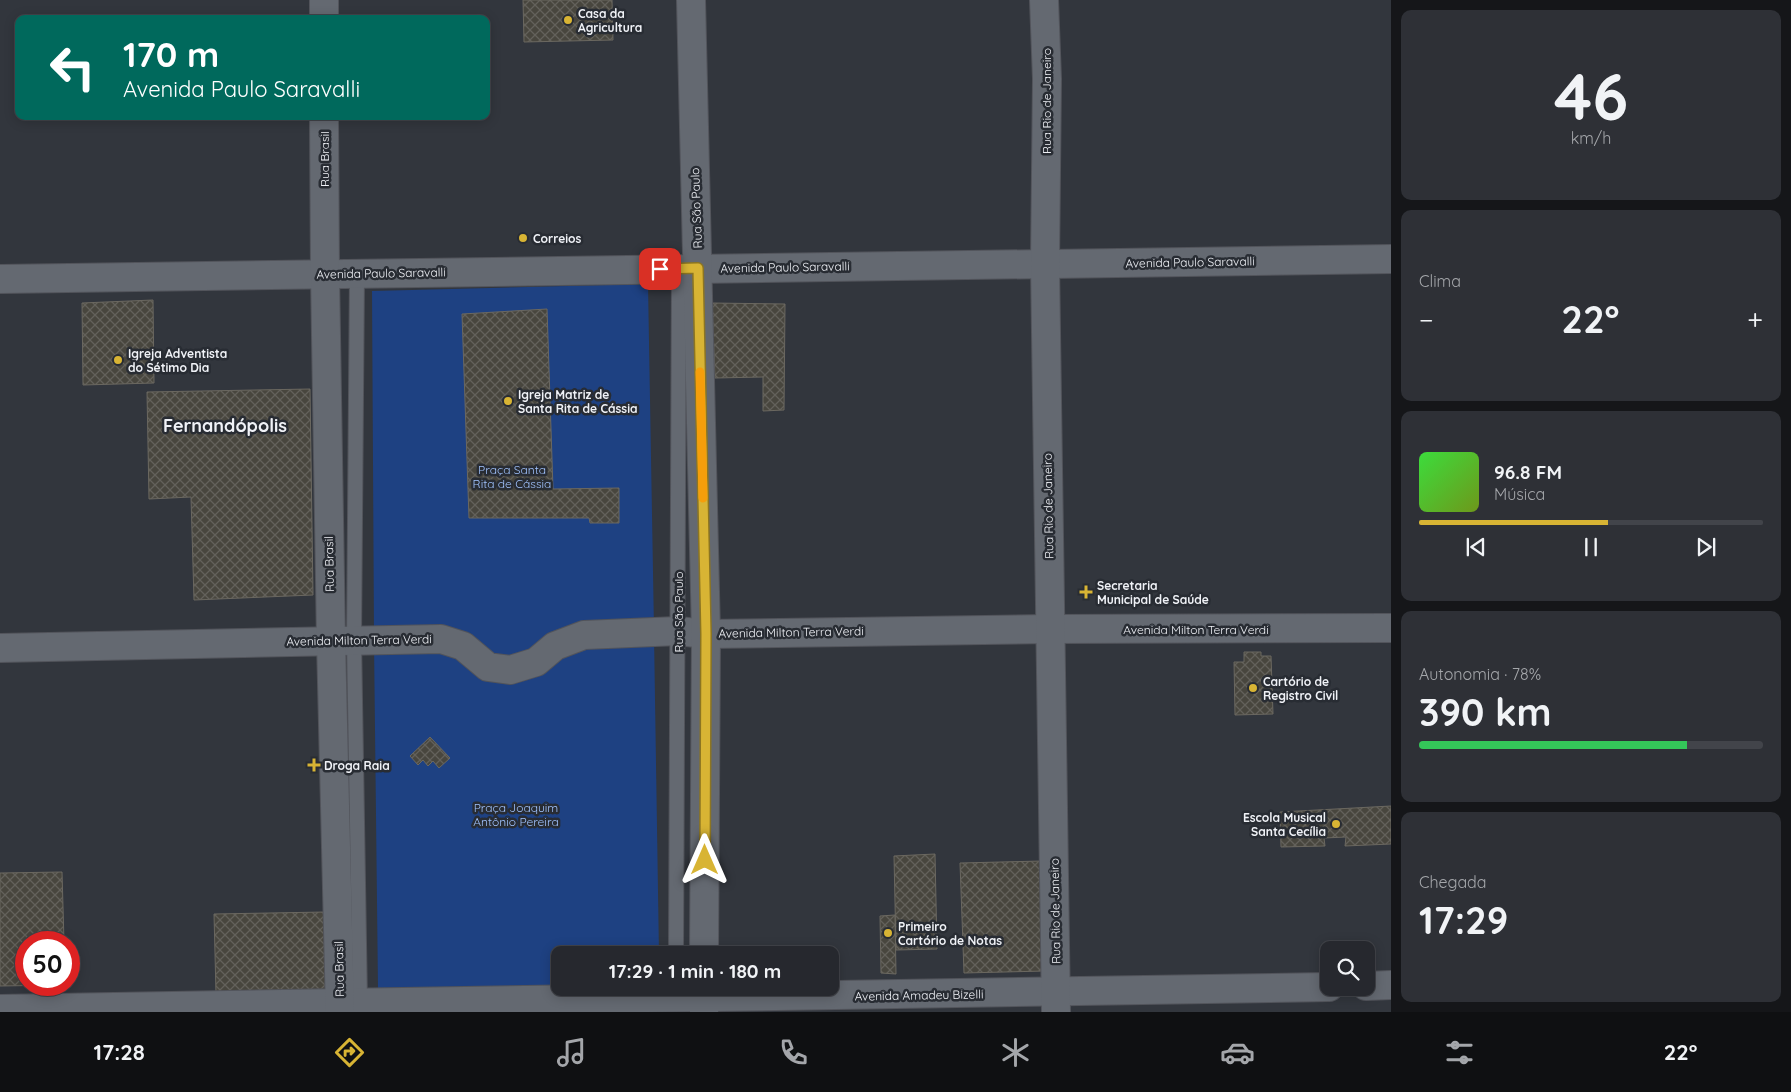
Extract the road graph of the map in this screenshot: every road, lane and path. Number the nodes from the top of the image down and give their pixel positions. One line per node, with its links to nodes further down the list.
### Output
1 (324, 0): 4 (street)
2 (690, 0): 8 (street, Rua São Paulo)
3 (1044, 0): 7 (street, Rua Rio de Janeiro)
4 (324, 15)
5 (324, 120): 10 (street, Rua Brasil)
6 (1391, 259): 7 (street, Avenida Paulo Saravalli)
7 (1045, 264): 8 (street, Avenida Paulo Saravalli); 13 (street, Rua Rio de Janeiro)
8 (688, 269): 9 (street, Avenida Paulo Saravalli); 14 (lane, Rua São Paulo); 15 (street, Rua São Paulo)
9 (357, 273): 10 (street, Avenida Paulo Saravalli); 16 (lane, Rua Brasil)
10 (325, 274): 11 (street, Avenida Paulo Saravalli); 16 (street, Rua Brasil)
11 (0, 279)
12 (1391, 628): 13 (street, Avenida Milton Terra Verdi)
13 (1049, 629): 15 (street, Avenida Milton Terra Verdi); 26 (street, Rua Rio de Janeiro)
14 (678, 631): 15 (street, Avenida Milton Terra Verdi); 16 (street, Avenida Milton Terra Verdi); 18 (lane, Rua São Paulo)
15 (706, 634): 19 (street, Rua São Paulo)
16 (342, 641): 17 (street, Avenida Milton Terra Verdi); 27 (street, Rua Brasil)
17 (0, 648)
18 (676, 946)
19 (704, 946)
20 (1375, 986): 21 (street)
21 (1391, 986)
22 (1320, 987): 26 (street, Avenida Amadeu Bizelli)
23 (599, 996): 27 (street, Avenida Amadeu Bizelli)
24 (690, 996): 25 (street, Avenida Amadeu Bizelli)
25 (704, 999): 26 (street, Avenida Amadeu Bizelli)
26 (1056, 1002)
27 (346, 1006): 28 (street, Avenida Amadeu Bizelli)
28 (0, 1010)

